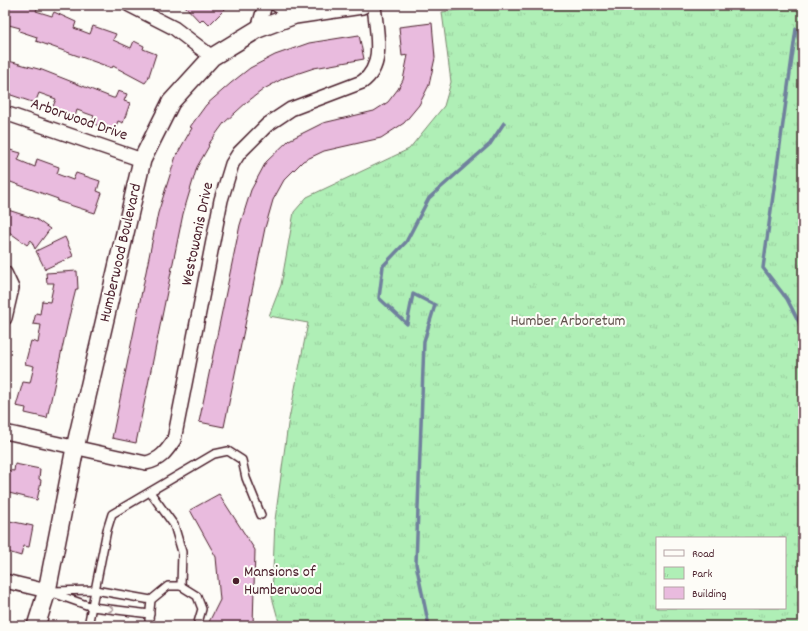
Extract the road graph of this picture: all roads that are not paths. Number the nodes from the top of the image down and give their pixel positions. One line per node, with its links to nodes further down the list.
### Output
1 (129, 5): 8 (street)
2 (265, 5): 7 (street)
3 (277, 5): 6 (street)
4 (362, 5): 6 (street, Humberwood Boulevard)
5 (374, 5): 14 (street, Westowanis Drive)
6 (295, 15): 7 (street, Humberwood Boulevard)
7 (258, 29): 8 (street, Humberwood Boulevard)
8 (212, 57): 10 (street, Humberwood Boulevard)
9 (5, 113): 10 (street, Arborwood Drive)
10 (142, 160): 14 (street, Humberwood Boulevard)
11 (5, 272): 12 (street)
12 (5, 318)
13 (5, 432): 14 (street, Westowanis Drive)
14 (75, 448): 20 (street, Humberwood Boulevard)
15 (150, 492): 16 (lane); 18 (lane); 19 (lane)
16 (261, 515)
17 (5, 581): 20 (street)
18 (181, 586): 21 (lane); 27 (lane)
19 (95, 590): 20 (lane); 21 (lane); 22 (lane)
20 (47, 591): 22 (lane); 24 (street, Humberwood Boulevard)
21 (151, 600): 23 (lane)
22 (92, 607): 23 (lane, one-way to 23); 25 (lane)
23 (150, 614): 26 (lane)
24 (36, 626)
25 (88, 626)
26 (153, 626)
27 (197, 626)

